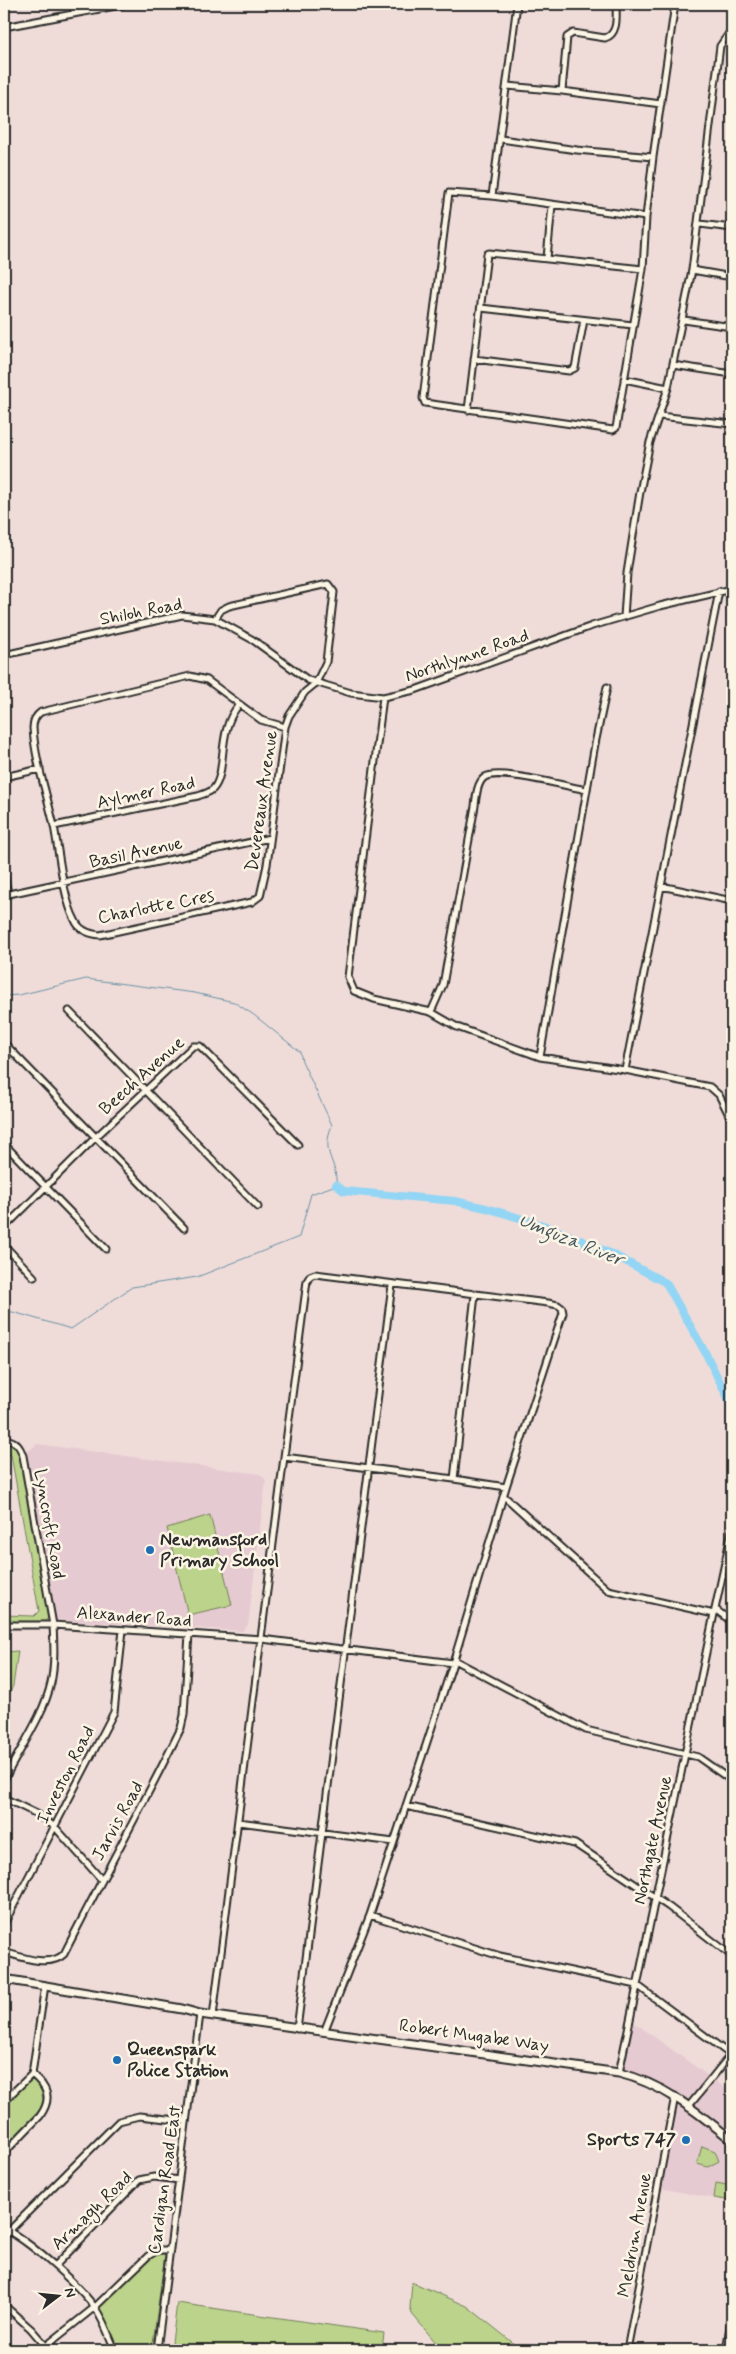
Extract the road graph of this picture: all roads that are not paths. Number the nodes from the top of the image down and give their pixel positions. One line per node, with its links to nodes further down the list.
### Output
1 (74, 4): 6 (street)
2 (126, 4): 6 (street)
3 (517, 4): 9 (street)
4 (616, 4): 10 (street)
5 (676, 4): 11 (street)
6 (74, 14): 7 (street)
7 (4, 27)
8 (732, 29): 17 (street)
9 (507, 86): 10 (street); 12 (street)
10 (562, 91): 11 (street)
11 (661, 104): 13 (street)
12 (501, 140): 13 (street); 14 (street)
13 (653, 157): 16 (street)
14 (492, 196): 15 (street); 33 (street)
15 (552, 205): 16 (street); 19 (street)
16 (646, 217): 20 (street)
17 (700, 224): 18 (street); 21 (street)
18 (732, 228)
19 (547, 258): 20 (street); 23 (street)
20 (643, 269): 26 (street)
21 (692, 270): 22 (street); 25 (street)
22 (732, 277)
23 (481, 308): 24 (street); 28 (street)
24 (584, 320): 26 (street); 28 (street)
25 (684, 320): 27 (street); 29 (street)
26 (633, 326): 31 (street)
27 (732, 327)
28 (474, 359): 33 (street)
29 (673, 365): 30 (street); 32 (street)
30 (732, 374)
31 (624, 379): 32 (street); 33 (street)
32 (668, 388): 34 (street)
33 (468, 410)
34 (658, 416): 35 (street); 38 (street)
35 (732, 424)
36 (732, 588): 37 (street)
37 (719, 591): 38 (street); 53 (street)
38 (624, 617): 43 (street, Northlynne Road)
39 (215, 619): 40 (street, Shiloh Road); 41 (street, Northlynne Road); 41 (street, Devereaux Avenue)
40 (4, 655)
41 (316, 683): 43 (street, Northlynne Road); 45 (street, Devereaux Avenue)
42 (607, 686): 48 (street)
43 (383, 697): 58 (street)
44 (239, 705): 45 (street, Charlotte Cres); 46 (street, Charlotte Cres); 49 (street, Aylmer Road)
45 (285, 727): 50 (street, Devereaux Avenue)
46 (40, 769): 47 (street); 49 (street, Charlotte Cres)
47 (4, 777)
48 (587, 790): 58 (street); 60 (street)
49 (54, 826): 52 (street, Charlotte Cres)
50 (270, 838): 52 (street, Basil Avenue); 56 (street, Devereaux Avenue)
51 (4, 872): 54 (street)
52 (64, 882): 54 (street, Basil Avenue); 56 (street, Charlotte Cres)
53 (661, 886): 55 (street); 61 (street)
54 (6, 895)
55 (732, 900)
56 (252, 902)
57 (69, 1012): 62 (street)
58 (431, 1012): 60 (street)
59 (4, 1043): 64 (street)
60 (540, 1057): 61 (street)
61 (625, 1070): 63 (street)
62 (147, 1089): 64 (street, Beech Avenue); 66 (street, Beech Avenue); 68 (street)
63 (732, 1121)
64 (96, 1136): 67 (street, Beech Avenue); 70 (street)
65 (4, 1144): 67 (street)
66 (298, 1145)
67 (46, 1187): 69 (street, Beech Avenue); 72 (street)
68 (258, 1207)
69 (4, 1228)
70 (184, 1228)
71 (4, 1245): 73 (street)
72 (106, 1249)
73 (34, 1277)
74 (392, 1285): 75 (street); 77 (street); 78 (street)
75 (475, 1295): 79 (street); 80 (street)
76 (4, 1440): 86 (street, Lyncroft Road)
77 (284, 1457): 78 (street); 89 (street)
78 (369, 1468): 79 (street); 90 (street)
79 (454, 1479): 80 (street)
80 (506, 1487): 81 (street)
81 (504, 1496): 83 (street); 91 (street)
82 (732, 1530): 83 (street, Northgate Avenue)
83 (714, 1611): 84 (street); 92 (street, Northgate Avenue)
84 (732, 1622)
85 (4, 1625): 86 (street, Alexander Road)
86 (53, 1625): 87 (street, Alexander Road); 93 (street, Lyncroft Road)
87 (123, 1630): 88 (street, Alexander Road); 98 (street, Investon Road)
88 (189, 1634): 89 (street, Alexander Road); 101 (street, Jarvis Road)
89 (262, 1639): 90 (street, Alexander Road); 97 (street)
90 (345, 1649): 91 (street, Alexander Road); 99 (street)
91 (453, 1661): 92 (street); 96 (street)
92 (686, 1752): 94 (street); 102 (street, Northgate Avenue)
93 (4, 1780)
94 (732, 1781)
95 (4, 1798): 98 (street)
96 (406, 1806): 100 (street); 102 (street)
97 (238, 1822): 99 (street); 111 (street)
98 (55, 1827): 101 (street); 104 (street, Investon Road)
99 (322, 1833): 100 (street); 112 (street)
100 (394, 1842): 103 (street)
101 (102, 1879): 105 (street, Jarvis Road)
102 (656, 1898): 106 (street); 108 (street, Northgate Avenue)
103 (370, 1914): 108 (street); 113 (street)
104 (4, 1924)
105 (4, 1952)
106 (732, 1956)
107 (4, 1981): 109 (main road, Robert Mugabe Way)
108 (637, 1985): 114 (street); 115 (street, Northgate Avenue)
109 (44, 1988): 110 (main road, Robert Mugabe Way); 116 (street)
110 (196, 2014): 111 (main road, Robert Mugabe Way); 120 (street, Cardigan Road East)
111 (213, 2016): 112 (main road, Robert Mugabe Way)
112 (297, 2029): 113 (main road, Robert Mugabe Way)
113 (324, 2032): 115 (main road, Robert Mugabe Way)
114 (732, 2054): 119 (street)
115 (619, 2073): 117 (main road, Robert Mugabe Way)
116 (32, 2074): 118 (street); 122 (street)
117 (675, 2095): 119 (main road, Robert Mugabe Way); 132 (street, Meldrum Avenue)
118 (4, 2102)
119 (690, 2106): 121 (main road, Robert Mugabe Way)
120 (186, 2121): 123 (street, Cardigan Road East); 124 (street)
121 (732, 2140)
122 (4, 2153)
123 (179, 2180): 126 (street, Cardigan Road East); 127 (street, Armagh Road)
124 (6, 2230): 125 (street); 127 (street)
125 (4, 2236)
126 (170, 2250): 129 (street); 135 (street, Cardigan Road East)
127 (55, 2266): 129 (street)
128 (4, 2306): 131 (street)
129 (95, 2308): 131 (street); 134 (street)
130 (732, 2315): 137 (street)
131 (48, 2348): 133 (street)
132 (628, 2349): 136 (street)
133 (41, 2350)
134 (115, 2350)
135 (157, 2350)
136 (640, 2350)
137 (726, 2350)

